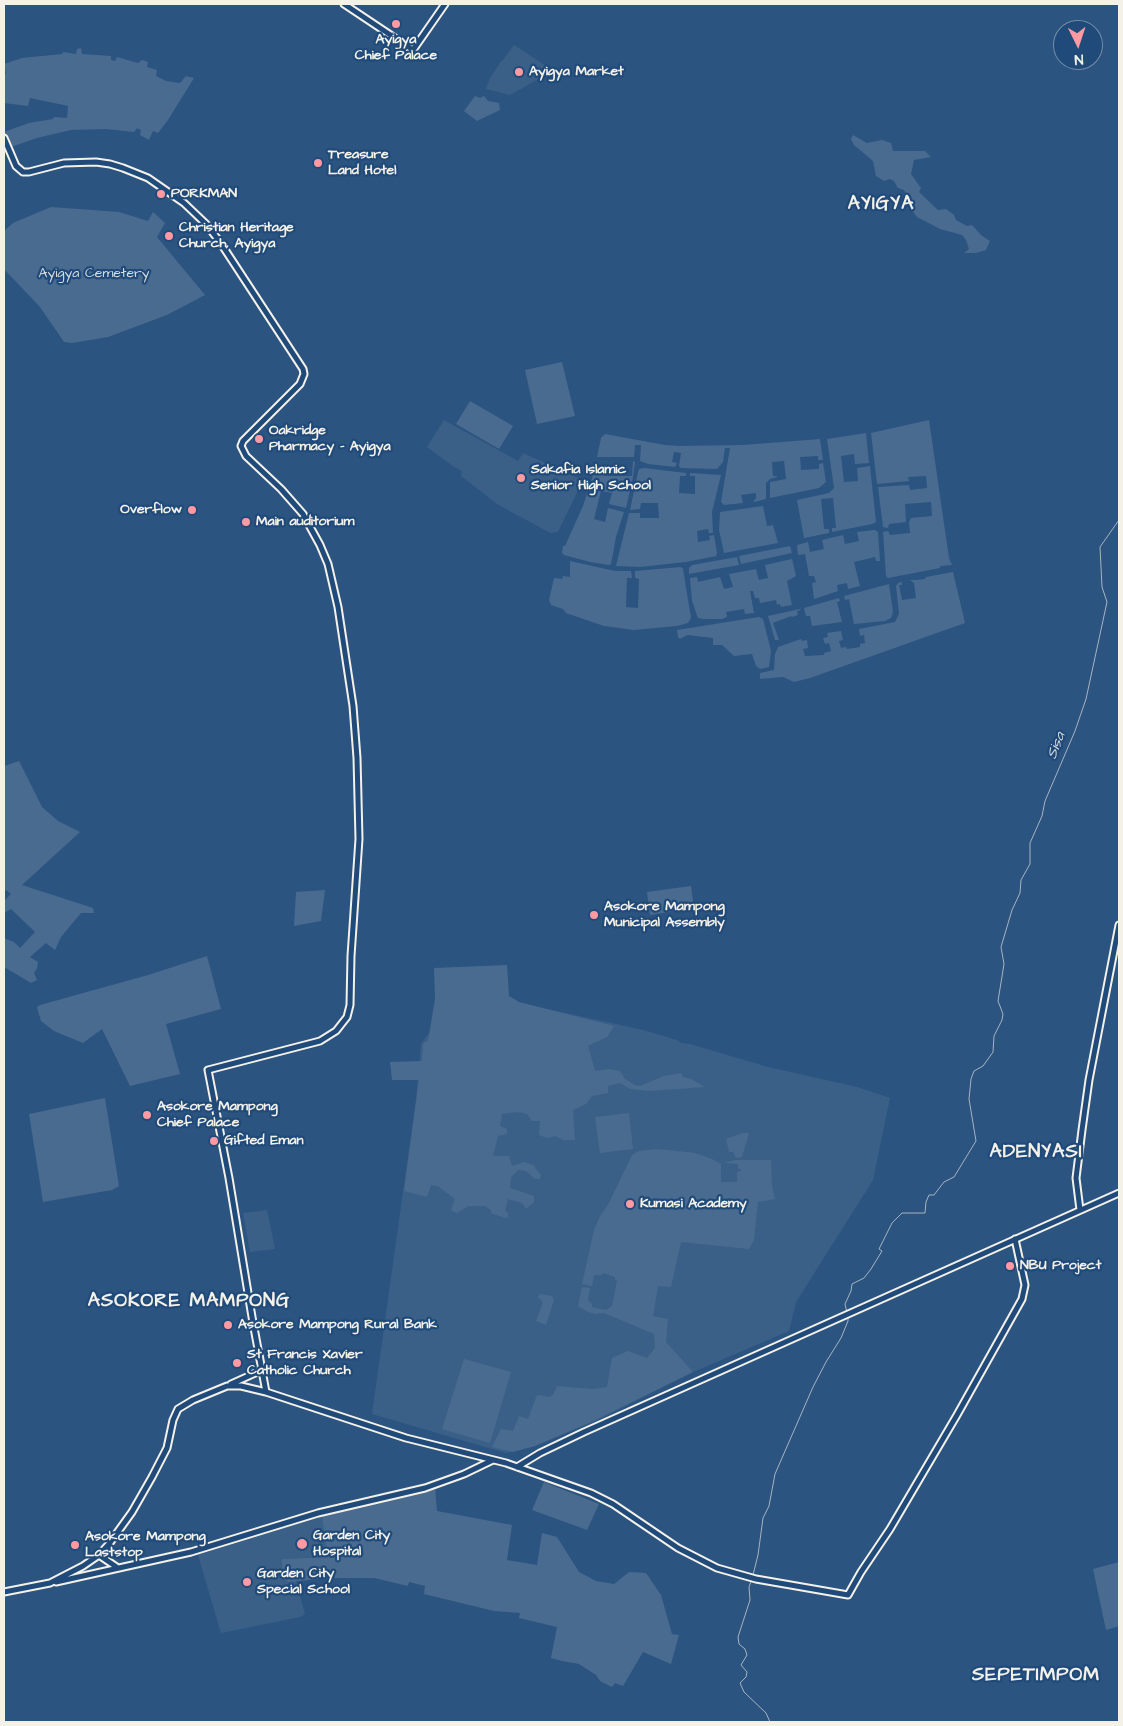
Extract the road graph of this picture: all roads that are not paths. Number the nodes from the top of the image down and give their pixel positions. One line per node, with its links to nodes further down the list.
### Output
1 (344, 4): 2 (street)
2 (445, 4)
3 (4, 138): 8 (street)
4 (1119, 925): 6 (street)
5 (1119, 1193): 6 (street)
6 (1080, 1210): 7 (street)
7 (1015, 1239): 12 (street); 12 (street)
8 (262, 1370): 9 (street); 10 (street)
9 (227, 1386): 10 (street); 13 (street)
10 (266, 1392): 11 (street)
11 (493, 1460): 12 (street); 14 (street)
12 (517, 1467)
13 (98, 1554): 14 (street); 15 (street)
14 (118, 1568): 15 (street)
15 (50, 1583): 16 (street)
16 (4, 1592)

